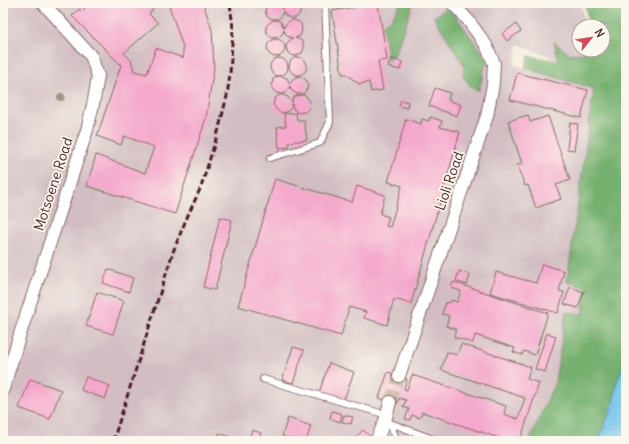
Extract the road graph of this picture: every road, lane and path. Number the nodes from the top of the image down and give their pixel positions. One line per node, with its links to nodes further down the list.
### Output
1 (43, 3): 7 (street, Motsoene Road)
2 (325, 3): 4 (lane)
3 (452, 3): 5 (street, Lioli Road)
4 (270, 158)
5 (398, 376)
6 (263, 379): 9 (lane)
7 (3, 389)
8 (390, 402): 9 (street)
9 (387, 420): 10 (street); 11 (lane); 12 (lane)
10 (376, 441)
11 (397, 441)
12 (438, 441)

